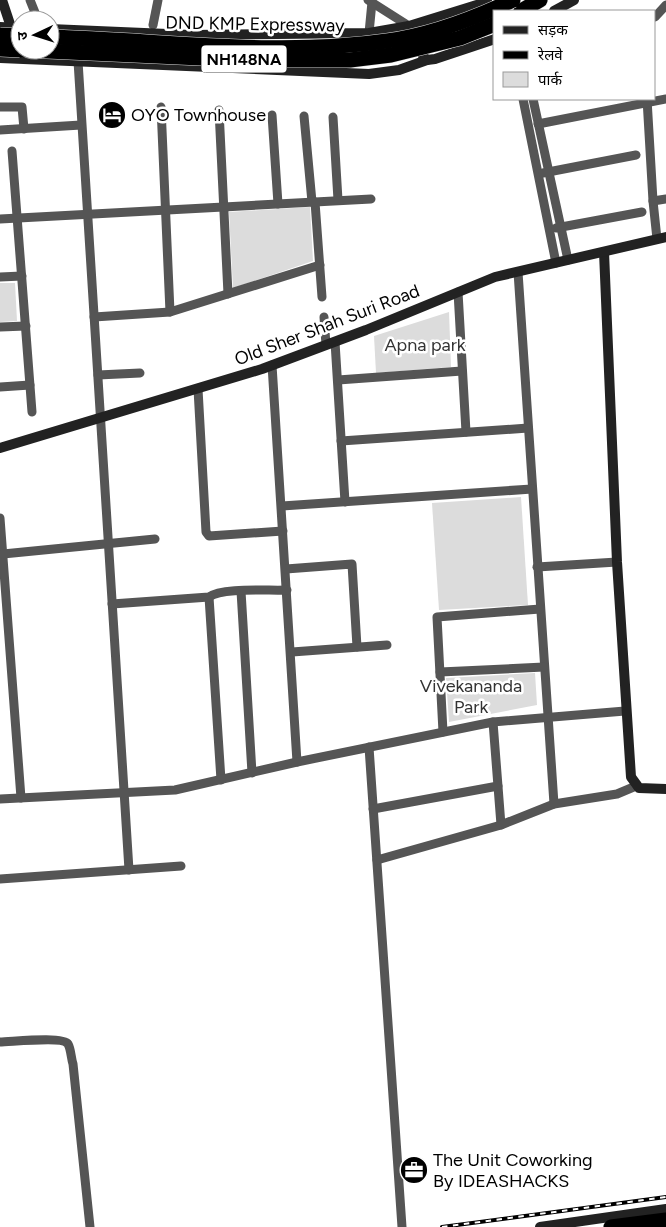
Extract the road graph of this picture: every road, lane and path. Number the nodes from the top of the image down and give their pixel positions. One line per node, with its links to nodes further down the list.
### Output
1 (2, 0): 15 (street)
2 (158, 0): 11 (street)
3 (513, 0): 18 (highway, DND KMP Expressway / NH148NA, bridge)
4 (540, 0): 9 (highway)
5 (574, 0): 10 (street)
6 (370, 1): 8 (street); 17 (street)
7 (483, 2): 13 (street); 14 (street)
8 (383, 4): 13 (street)
9 (524, 10)
10 (556, 10)
11 (153, 25)
12 (493, 25): 21 (highway, DND KMP Expressway / NH148NA, bridge)
13 (409, 26): 17 (street); 23 (street)
14 (493, 27)
15 (7, 29): 20 (street)
16 (60, 29): 17 (street)
17 (369, 33)
18 (60, 37)
19 (493, 40): 23 (street)
20 (10, 52)
21 (60, 52)
22 (60, 59): 24 (street)
23 (427, 60): 24 (street)
24 (78, 61): 36 (street)
25 (666, 99): 28 (street)
26 (523, 100): 41 (street)
27 (533, 100): 35 (street)
28 (647, 101): 35 (street); 45 (street)
29 (0, 106): 37 (street)
30 (161, 107): 49 (street)
31 (219, 110): 48 (street)
32 (272, 115): 47 (street)
33 (304, 116): 46 (street)
34 (333, 117): 44 (street)
35 (538, 124): 41 (street)
36 (81, 125): 37 (street); 51 (street)
37 (24, 129): 38 (street)
38 (0, 130)
39 (12, 152): 52 (street)
40 (636, 155): 41 (street)
41 (544, 173): 54 (street); 55 (street)
42 (371, 199): 44 (street)
43 (666, 199): 45 (street)
44 (338, 200): 46 (street)
45 (653, 201): 56 (street)
46 (313, 202): 47 (street); 60 (street)
47 (278, 204): 48 (street)
48 (223, 207): 49 (street); 65 (street)
49 (166, 210): 51 (street); 67 (street)
50 (642, 212): 54 (street)
51 (88, 214): 52 (street); 68 (street)
52 (18, 218): 53 (street); 62 (street)
53 (0, 219)
54 (561, 227): 55 (street); 58 (street)
55 (550, 229): 59 (street)
56 (662, 238): 57 (street, Old Sher Shah Suri Road)
57 (604, 252): 58 (street, Old Sher Shah Suri Road); 95 (street)
58 (568, 260): 59 (street, Old Sher Shah Suri Road)
59 (556, 263): 61 (street, Old Sher Shah Suri Road)
60 (320, 265): 65 (street); 66 (street)
61 (518, 272): 64 (street, Old Sher Shah Suri Road); 83 (street)
62 (22, 276): 63 (street); 70 (street)
63 (0, 277)
64 (458, 292): 72 (street, Old Sher Shah Suri Road); 74 (street)
65 (228, 294): 67 (street)
66 (322, 298)
67 (170, 312): 68 (street)
68 (94, 317): 76 (street)
69 (324, 317): 72 (street)
70 (26, 326): 71 (street); 78 (street)
71 (0, 327)
72 (331, 343): 73 (street, Old Sher Shah Suri Road); 77 (street)
73 (272, 366): 80 (street, Old Sher Shah Suri Road); 89 (street)
74 (462, 371): 77 (street); 84 (street)
75 (140, 373): 76 (street)
76 (98, 374): 82 (street)
77 (338, 380): 85 (street)
78 (30, 385): 79 (street); 81 (street)
79 (0, 387)
80 (198, 389): 82 (street, Old Sher Shah Suri Road); 91 (street)
81 (32, 412)
82 (100, 418): 86 (street, Old Sher Shah Suri Road); 93 (street)
83 (528, 428): 84 (street); 87 (street)
84 (466, 432): 85 (street)
85 (341, 441): 88 (street)
86 (0, 448)
87 (532, 489): 88 (street); 96 (street)
88 (345, 502): 89 (street)
89 (282, 506): 91 (street)
90 (0, 518): 94 (street)
91 (283, 531): 97 (street)
92 (155, 539): 93 (street)
93 (108, 545): 94 (street); 101 (street)
94 (3, 554): 120 (street)
95 (617, 562): 96 (street); 108 (street)
96 (537, 567): 102 (street)
97 (286, 569): 98 (street); 104 (street)
98 (287, 590): 99 (street); 105 (street)
99 (241, 591): 100 (street); 114 (street)
100 (209, 597): 101 (street); 115 (street)
101 (112, 604): 119 (street)
102 (540, 609): 106 (street); 107 (street)
103 (387, 645): 104 (street)
104 (358, 647): 105 (street)
105 (292, 652): 113 (street)
106 (544, 667): 107 (street); 109 (street)
107 (440, 672): 111 (street)
108 (625, 711): 109 (street); 117 (street)
109 (547, 717): 110 (street); 122 (street)
110 (493, 722): 111 (street); 116 (street)
111 (443, 732): 112 (street)
112 (368, 747): 113 (street); 123 (street)
113 (297, 762): 114 (street)
114 (252, 773): 115 (street)
115 (221, 780): 119 (street)
116 (498, 786): 123 (street); 124 (street)
117 (636, 786): 118 (street); 122 (street)
118 (666, 789)
119 (124, 793): 120 (street); 127 (street)
120 (21, 798): 121 (street)
121 (0, 799)
122 (554, 804): 124 (street)
123 (373, 809): 125 (street)
124 (501, 825): 125 (street)
125 (377, 860): 133 (street)
126 (181, 866): 127 (street)
127 (129, 870): 128 (street)
128 (0, 879)
129 (0, 1042): 132 (street)
130 (666, 1209): 134 (street)
131 (666, 1220): 135 (highway)
132 (90, 1227)
133 (402, 1227)
134 (540, 1227)
135 (611, 1227)

